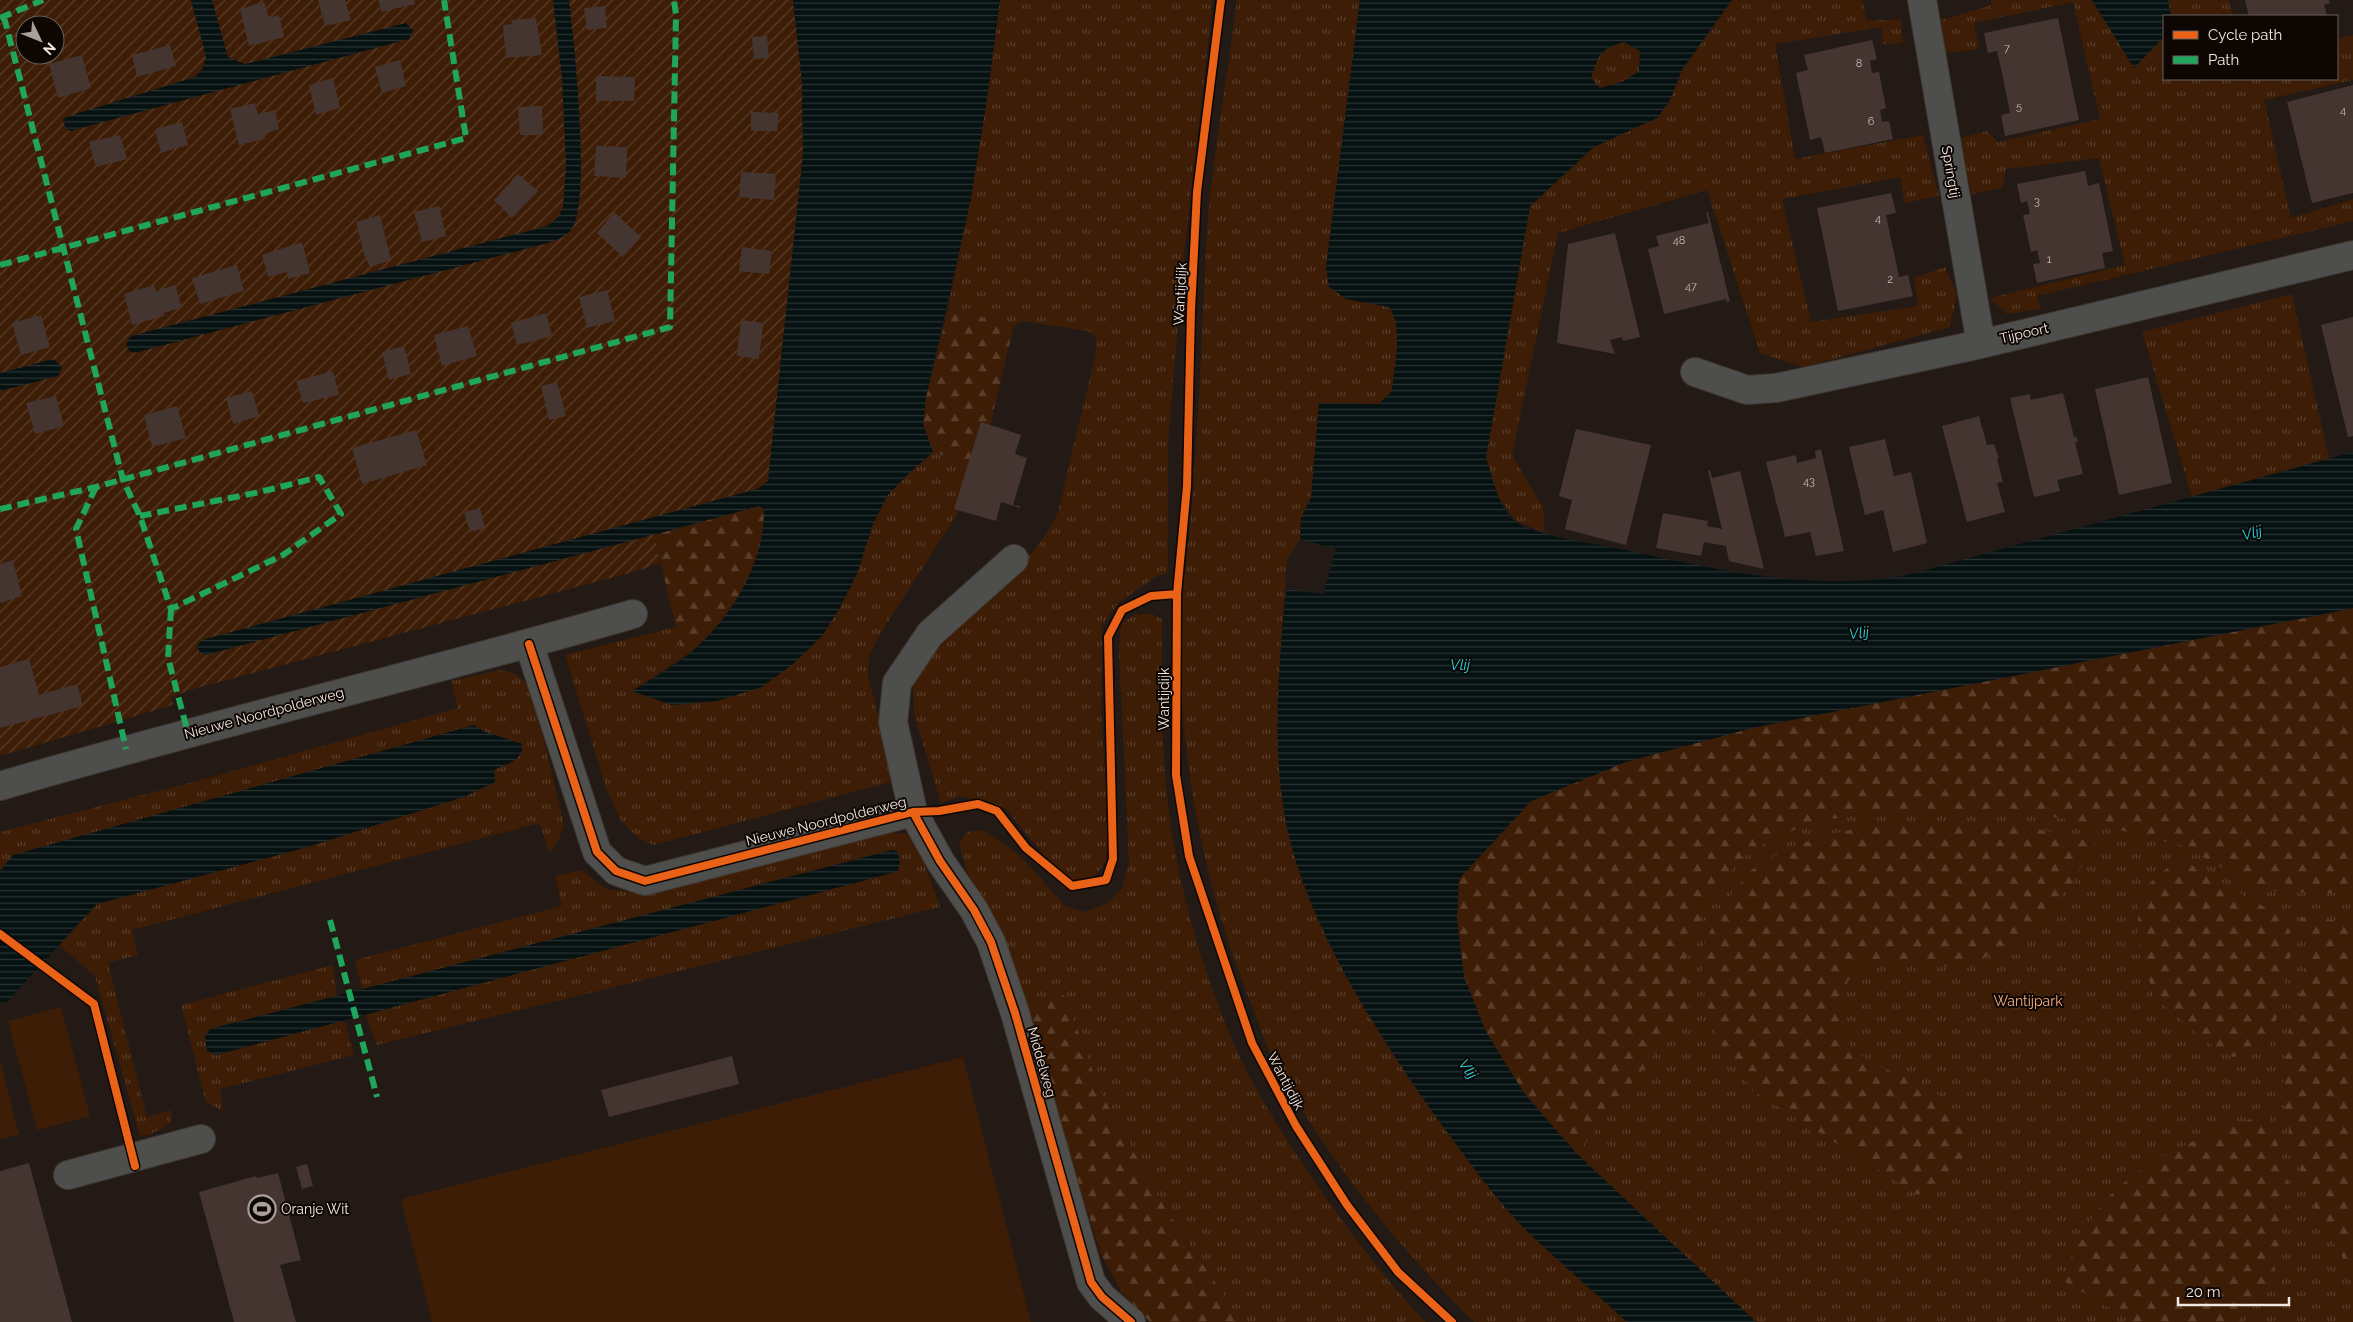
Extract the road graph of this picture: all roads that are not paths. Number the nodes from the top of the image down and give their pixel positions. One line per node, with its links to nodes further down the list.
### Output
1 (1922, 0): 3 (street, Springtij)
2 (2353, 255): 3 (street, Tijpoort)
3 (1981, 344): 4 (street, Tijpoort)
4 (1696, 372)
5 (1014, 560): 9 (street, Nieuwe Noordpolderweg)
6 (633, 614): 7 (street, Nieuwe Noordpolderweg)
7 (529, 644): 8 (street, Nieuwe Noordpolderweg); 9 (street, Nieuwe Noordpolderweg)
8 (0, 786)
9 (913, 812): 12 (street, Middelweg)
10 (201, 1139): 11 (street)
11 (68, 1175)
12 (1130, 1322)

